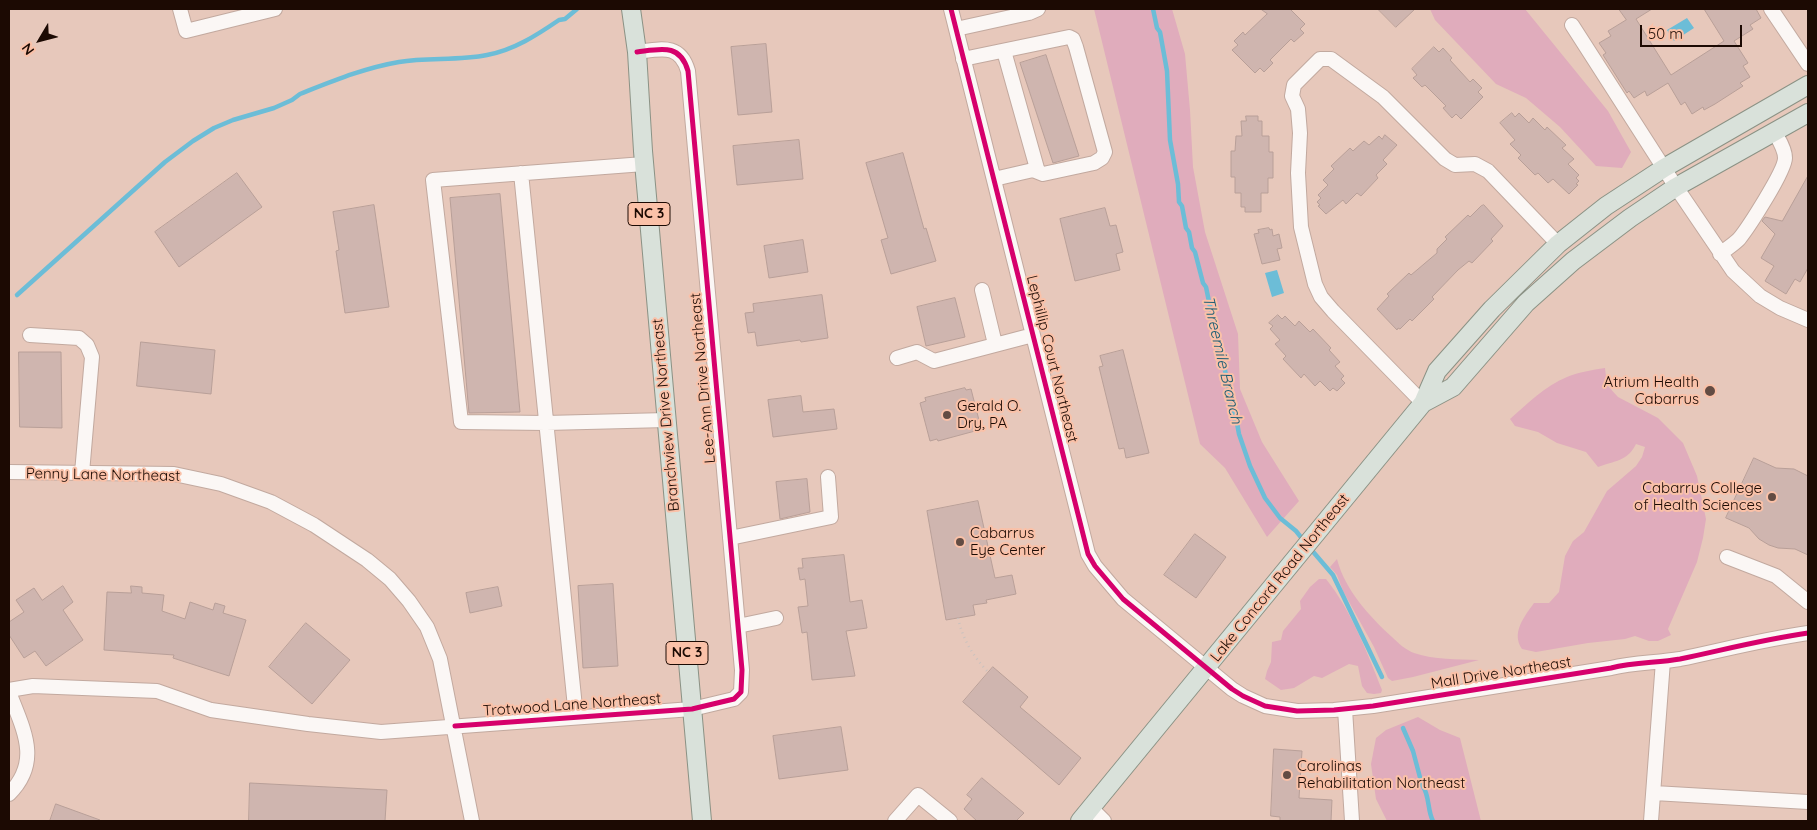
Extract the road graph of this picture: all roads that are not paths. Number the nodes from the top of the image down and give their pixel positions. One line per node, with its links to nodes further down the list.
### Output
1 (180, 9): 2 (street)
2 (275, 9)
3 (631, 9): 10 (main road, Branchview Drive Northeast / NC 3)
4 (951, 9): 8 (street, Lephillip Court Northeast)
5 (1038, 9): 8 (street)
6 (1771, 9): 12 (street)
7 (1572, 26): 17 (street)
8 (956, 29): 11 (street, Lephillip Court Northeast)
9 (1004, 51): 11 (street); 18 (street); 18 (street)
10 (637, 52): 16 (main road, Branchview Drive Northeast / NC 3); 36 (street, Lee-Ann Drive Northeast)
11 (964, 59): 20 (street, Lephillip Court Northeast)
12 (1808, 64)
13 (1808, 85): 17 (main road, Lake Concord Road Northeast)
14 (1808, 114): 15 (main road, Lake Concord Road Northeast)
15 (1774, 133): 21 (main road, Lake Concord Road Northeast); 23 (street)
16 (644, 164): 19 (street); 31 (main road, Branchview Drive Northeast / NC 3)
17 (1664, 168): 21 (street); 22 (main road, Lake Concord Road Northeast)
18 (1038, 172): 20 (street)
19 (521, 173): 32 (street); 32 (street)
20 (994, 179): 27 (street, Lephillip Court Northeast)
21 (1676, 187): 23 (street); 30 (main road, Lake Concord Road Northeast)
22 (1558, 244): 30 (main road, Lake Concord Road Northeast); 30 (street)
23 (1720, 254): 25 (street)
24 (982, 290): 28 (street)
25 (1808, 320)
26 (30, 335): 34 (street)
27 (1033, 335): 28 (street); 43 (street, Lephillip Court Northeast)
28 (995, 344): 29 (street)
29 (897, 358)
30 (1423, 403): 43 (main road, Lake Concord Road Northeast)
31 (666, 420): 32 (street); 45 (main road, Branchview Drive Northeast / NC 3)
32 (546, 423): 47 (street)
33 (9, 472): 34 (street, Penny Lane Northeast)
34 (82, 473): 48 (street, Penny Lane Northeast)
35 (828, 477): 36 (street)
36 (730, 538): 40 (street, Lee-Ann Drive Northeast)
37 (1727, 557): 38 (street)
38 (1808, 602)
39 (776, 618): 40 (street)
40 (738, 626): 45 (street, Lee-Ann Drive Northeast)
41 (1808, 633): 42 (street, Mall Drive Northeast)
42 (1663, 661): 46 (street, Mall Drive Northeast); 49 (street)
43 (1206, 669): 46 (street, Mall Drive Northeast); 52 (main road, Lake Concord Road Northeast)
44 (9, 691): 48 (street, Trotwood Lane Northeast); 50 (street)
45 (692, 709): 47 (street, Trotwood Lane Northeast); 54 (main road, Branchview Drive Northeast / NC 3)
46 (1345, 709): 58 (street)
47 (576, 717): 48 (street, Trotwood Lane Northeast)
48 (455, 726): 53 (street, Penny Lane Northeast)
49 (1654, 793): 51 (street); 59 (street)
50 (9, 794)
51 (1808, 802)
52 (1085, 815): 57 (street)
53 (472, 821)
54 (702, 821)
55 (895, 821): 56 (street)
56 (950, 821)
57 (1104, 821)
58 (1352, 821)
59 (1651, 821)

